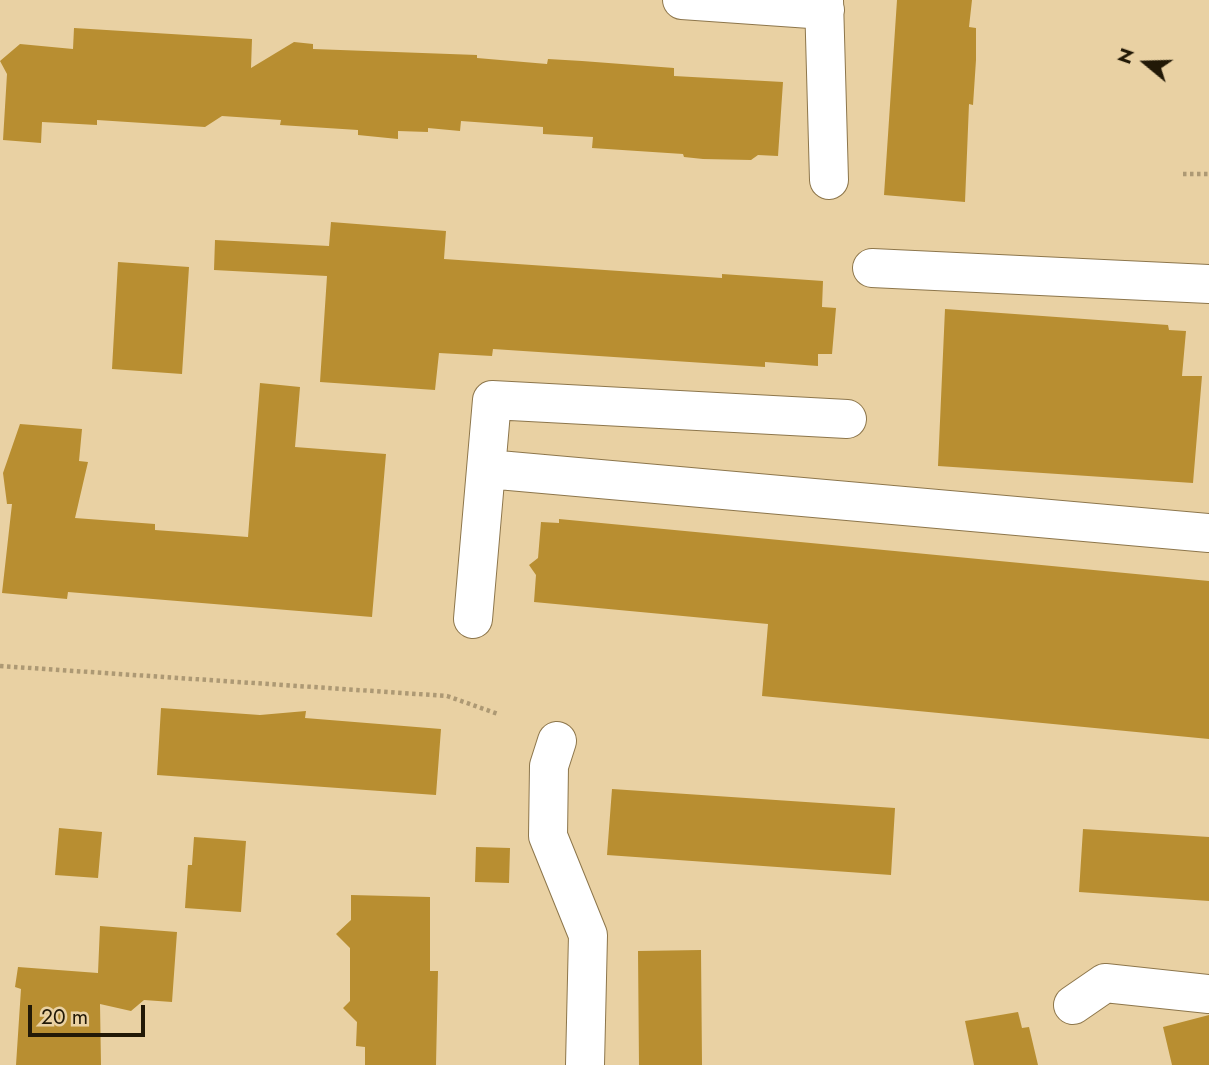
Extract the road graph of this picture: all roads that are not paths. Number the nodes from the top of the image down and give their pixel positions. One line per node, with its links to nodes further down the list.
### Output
1 (681, 0): 2 (street)
2 (824, 5): 3 (street)
3 (829, 180)
4 (872, 268): 5 (street)
5 (1209, 284)
6 (846, 419): 7 (street)
7 (487, 469): 8 (street); 9 (street)
8 (1209, 533)
9 (473, 619)
10 (557, 741): 13 (street)
11 (1209, 995): 12 (street)
12 (1073, 1005)
13 (585, 1065)

